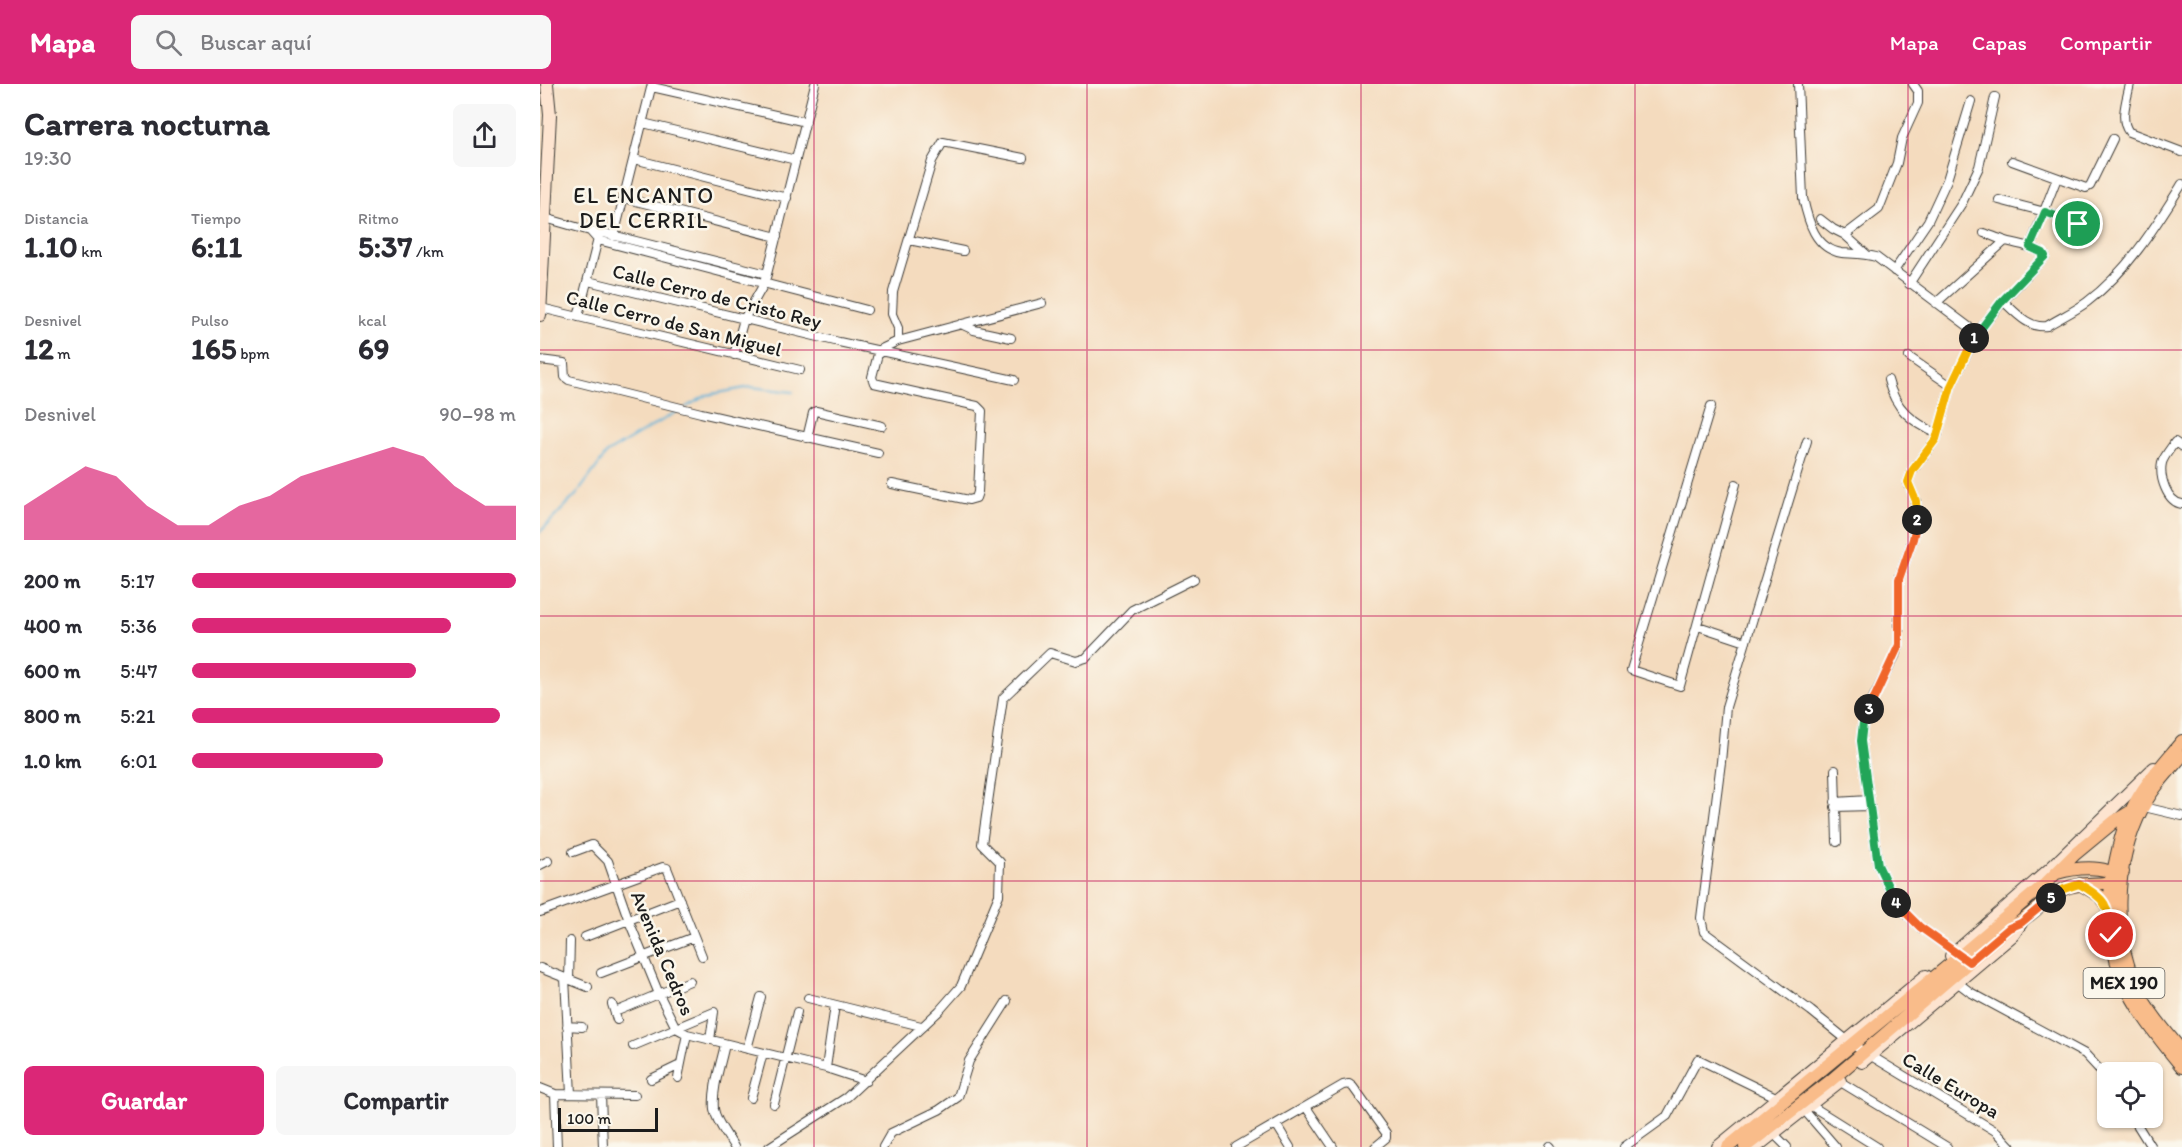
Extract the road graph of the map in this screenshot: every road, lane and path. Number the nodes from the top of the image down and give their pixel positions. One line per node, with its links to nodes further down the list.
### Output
1 (547, 84): 23 (street)
2 (814, 84): 9 (street)
3 (1798, 84): 35 (street)
4 (1913, 84): 27 (street)
5 (2130, 84): 12 (street)
6 (652, 86): 9 (street); 10 (street)
7 (1995, 97): 40 (street)
8 (1971, 101): 36 (street)
9 (806, 122): 15 (street)
10 (644, 123): 14 (street); 15 (street)
11 (2113, 139): 17 (street)
12 (2182, 152)
13 (1023, 158): 31 (street)
14 (634, 159): 19 (street); 20 (street)
15 (796, 160): 20 (street)
16 (2012, 161): 17 (street)
17 (2057, 178): 22 (street)
18 (2182, 184): 41 (street)
19 (624, 198): 29 (street); 30 (street)
20 (787, 198): 30 (street)
21 (1999, 200): 22 (street)
22 (2045, 212): 25 (street); 33 (street)
23 (545, 218): 28 (street); 44 (street)
24 (1820, 219): 27 (street)
25 (2078, 224)
26 (1984, 233): 32 (street)
27 (1845, 235): 35 (street)
28 (599, 236): 29 (street); 38 (street); 39 (street)
29 (614, 236): 37 (street)
30 (777, 237): 37 (street)
31 (909, 240): 34 (street); 52 (street)
32 (2005, 241): 33 (street); 43 (street)
33 (2030, 247): 41 (street)
34 (963, 251)
35 (1866, 254): 36 (street)
36 (1894, 271): 40 (street)
37 (767, 274): 39 (street)
38 (588, 281): 47 (street); 48 (street, Calle Cerro de Cristo Rey)
39 (764, 284): 45 (street); 48 (street)
40 (1909, 284): 43 (street)
41 (2002, 301): 50 (street)
42 (1042, 303): 49 (street)
43 (1936, 303): 50 (street)
44 (541, 308): 46 (street); 47 (street, Calle Cerro de San Miguel)
45 (867, 310)
46 (540, 315)
47 (578, 317): 54 (street, Calle Cerro de San Miguel)
48 (744, 319): 53 (street, Calle Cerro de Cristo Rey); 54 (street)
49 (961, 324): 51 (street); 52 (street)
50 (1977, 333): 60 (street)
51 (1011, 338)
52 (898, 342): 53 (street)
53 (879, 350): 58 (street, Calle Cerro de Cristo Rey); 68 (street)
54 (734, 354): 57 (street, Calle Cerro de San Miguel)
55 (1909, 357): 60 (street)
56 (540, 360): 64 (street)
57 (800, 370)
58 (1014, 380)
59 (1888, 380): 63 (street)
60 (1951, 386): 63 (street)
61 (1711, 406): 72 (street)
62 (882, 426): 64 (street)
63 (1938, 434): 77 (street)
64 (807, 438): 67 (street)
65 (1807, 441): 73 (street)
66 (2182, 447): 70 (street)
67 (878, 453)
68 (892, 484)
69 (1736, 484): 72 (street)
70 (2182, 504)
71 (1194, 579): 114 (street)
72 (1698, 626): 73 (street)
73 (1746, 642): 121 (street, Calle Europa)
74 (2182, 740): 80 (main road, MEX 190); 88 (street)
75 (2182, 756): 79 (main road, MEX 190)
76 (1834, 770): 78 (street)
77 (1869, 803): 78 (street); 99 (street)
78 (1835, 804): 82 (street)
79 (2144, 807): 81 (street); 85 (main road, MEX 190)
80 (2130, 812): 84 (main road); 85 (main road, MEX 190)
81 (2182, 816)
82 (1837, 842)
83 (573, 852): 86 (street)
84 (2056, 873): 85 (main road); 88 (main road); 99 (main road)
85 (2117, 878): 87 (main road); 91 (main road, MEX 190); 123 (main road, MEX 190)
86 (616, 884): 89 (street); 90 (street, Avenida Cedros); 92 (street, Avenida Cedros)
87 (2079, 884): 91 (main road); 93 (main road)
88 (2032, 885): 99 (street)
89 (680, 900): 92 (street); 95 (street)
90 (540, 912)
91 (2109, 916): 128 (main road, MEX 190)
92 (629, 921): 94 (street); 98 (street, Avenida Cedros)
93 (2021, 923): 99 (main road); 104 (street)
94 (585, 937)
95 (694, 937): 97 (street); 98 (street)
96 (570, 940): 102 (street)
97 (702, 956)
98 (644, 957): 101 (street); 106 (street, Avenida Cedros)
99 (1961, 957): 121 (main road)
100 (540, 968): 102 (street)
101 (602, 973)
102 (567, 979): 105 (street); 113 (street)
103 (690, 981): 106 (street)
104 (1957, 982): 121 (street); 127 (street)
105 (588, 987)
106 (659, 994): 111 (street); 116 (street, Avenida Cedros)
107 (761, 998): 122 (street)
108 (808, 998): 110 (street)
109 (1007, 1001): 152 (street)
110 (835, 1005): 114 (street); 129 (street)
111 (614, 1012)
112 (797, 1012): 125 (street)
113 (567, 1026): 115 (street); 136 (street)
114 (921, 1026): 132 (street)
115 (582, 1027)
116 (675, 1029): 117 (street, Avenida Cedros); 118 (street); 120 (street)
117 (687, 1034): 118 (street, Avenida Cedros); 126 (street)
118 (710, 1040): 119 (street, Avenida Cedros)
119 (725, 1044): 122 (street, Avenida Cedros); 150 (street)
120 (633, 1047)
121 (1858, 1048): 133 (street); 140 (street); 159 (main road); 160 (main road); 166 (street, Calle Europa)
122 (747, 1049): 124 (street, Avenida Cedros)
123 (2182, 1051)
124 (763, 1053): 125 (street, Avenida Cedros); 139 (street)
125 (786, 1058): 129 (street, Avenida Cedros); 141 (street)
126 (680, 1065): 130 (street); 131 (street)
127 (2097, 1067)
128 (2182, 1067)
129 (826, 1068): 132 (street, Avenida Cedros)
130 (651, 1078)
131 (678, 1078)
132 (866, 1081): 151 (street)
133 (1839, 1081): 143 (street); 165 (street)
134 (540, 1088): 135 (street)
135 (555, 1094): 136 (street); 148 (street)
136 (571, 1094): 137 (street)
137 (601, 1095): 138 (street); 149 (street)
138 (635, 1095)
139 (751, 1098)
140 (1778, 1098): 157 (street); 158 (street)
141 (774, 1104)
142 (1306, 1107): 144 (street); 155 (street); 156 (street)
143 (1807, 1108): 146 (street); 163 (street); 164 (street)
144 (1276, 1124): 147 (street); 154 (street)
145 (2139, 1128): 167 (street)
146 (1773, 1133): 161 (street); 162 (street)
147 (1251, 1143): 153 (street)
148 (557, 1147)
149 (603, 1147)
150 (734, 1147)
151 (768, 1147)
152 (883, 1147)
153 (1236, 1147)
154 (1290, 1147)
155 (1333, 1147)
156 (1375, 1147)
157 (1624, 1147)
158 (1718, 1147)
159 (1728, 1147)
160 (1745, 1147)
161 (1756, 1147)
162 (1788, 1147)
163 (1836, 1147)
164 (1877, 1147)
165 (1947, 1147)
166 (2011, 1147)
167 (2151, 1147)

